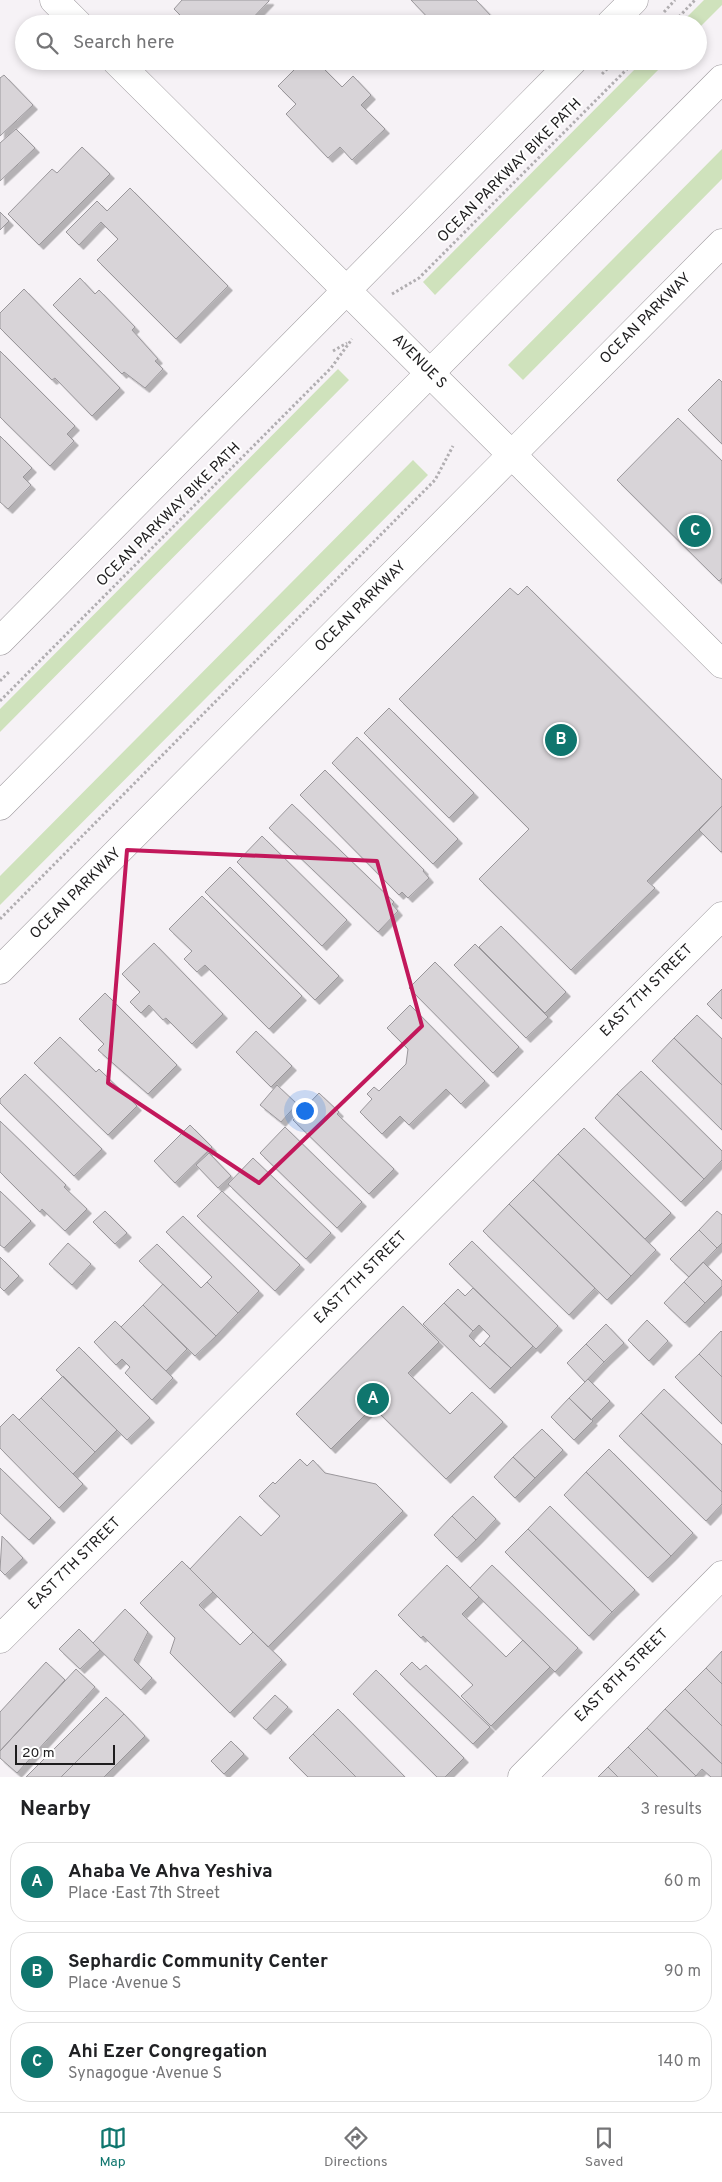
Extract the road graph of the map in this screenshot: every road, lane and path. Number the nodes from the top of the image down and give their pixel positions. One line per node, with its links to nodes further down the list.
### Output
1 (54, 0): 4 (street)
2 (634, 0): 5 (street)
3 (695, 0): 6 (path)
4 (69, 15)
5 (619, 15)
6 (681, 15)
7 (125, 70): 12 (street, AVENUE S)
8 (564, 70): 12 (street)
9 (625, 70): 13 (path, OCEAN PARKWAY BIKE PATH)
10 (722, 79): 15 (street)
11 (722, 243): 17 (street, OCEAN PARKWAY)
12 (347, 290): 15 (street, AVENUE S); 18 (street)
13 (396, 290)
14 (350, 341): 20 (path, OCEAN PARKWAY BIKE PATH)
15 (430, 373): 17 (street, AVENUE S); 21 (street)
16 (453, 446): 23 (path)
17 (512, 456): 19 (street, AVENUE S); 24 (street, OCEAN PARKWAY)
18 (0, 640)
19 (722, 664)
20 (0, 701)
21 (0, 806)
22 (722, 916): 26 (street, EAST 7TH STREET)
23 (0, 919)
24 (0, 970)
25 (722, 1575): 27 (street, EAST 8TH STREET)
26 (0, 1639)
27 (522, 1777)

